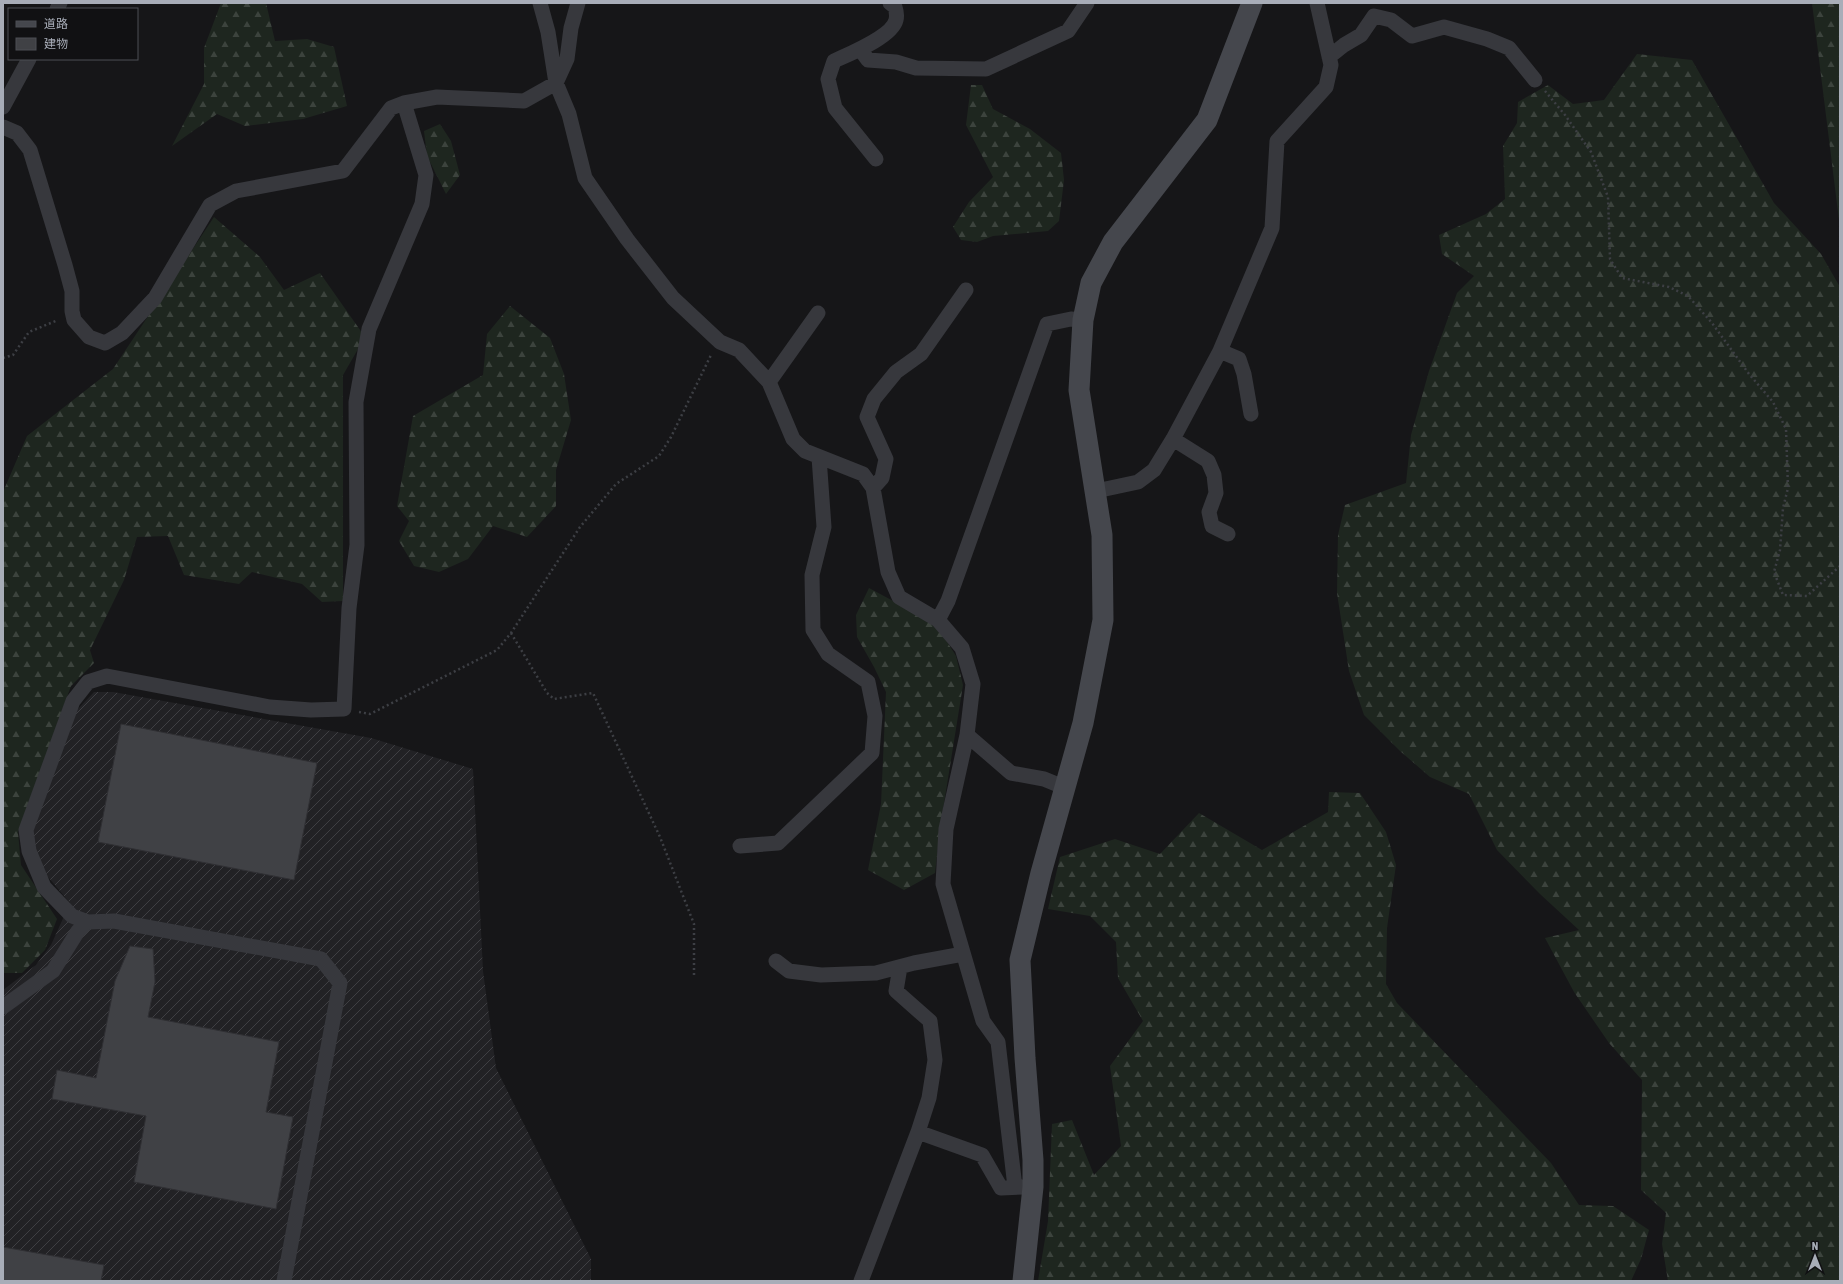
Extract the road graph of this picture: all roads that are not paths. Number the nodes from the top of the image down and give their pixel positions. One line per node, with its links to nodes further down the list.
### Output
1 (540, 3): 11 (street)
2 (578, 3): 11 (street)
3 (890, 3): 7 (street)
4 (1087, 3): 7 (street)
5 (1252, 3): 18 (street)
6 (1317, 3): 8 (street)
7 (860, 49): 15 (street)
8 (1330, 57): 10 (street); 19 (street)
9 (29, 60): 13 (street)
10 (1535, 80)
11 (556, 83): 12 (street); 20 (street)
12 (404, 103): 14 (street); 31 (street)
13 (3, 107)
14 (3, 127)
15 (876, 159)
16 (966, 290): 24 (street)
17 (818, 312): 20 (street)
18 (1083, 320): 25 (street); 27 (street)
19 (1220, 351): 21 (street); 22 (street)
20 (769, 382): 23 (street)
21 (1251, 414)
22 (1173, 440): 25 (street); 26 (street)
23 (819, 457): 24 (street); 30 (street)
24 (873, 488): 27 (street)
25 (1096, 491): 29 (street)
26 (1228, 534)
27 (938, 620): 28 (street)
28 (967, 735): 29 (street); 32 (street)
29 (1066, 788): 37 (street)
30 (740, 846)
31 (88, 922): 35 (street); 38 (street)
32 (964, 954): 34 (street); 37 (street)
33 (776, 960): 34 (street)
34 (900, 967): 36 (street)
35 (3, 1007)
36 (918, 1132): 37 (street); 39 (street)
37 (1024, 1187): 40 (street)
38 (284, 1281)
39 (861, 1281)
40 (1023, 1281)

